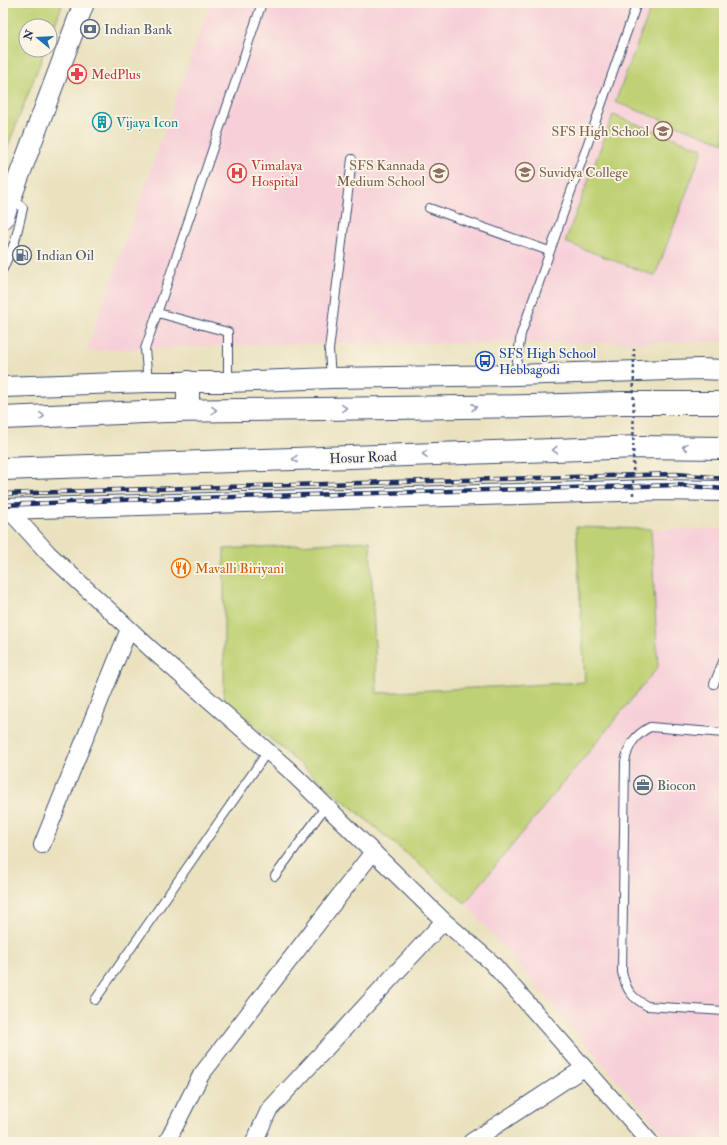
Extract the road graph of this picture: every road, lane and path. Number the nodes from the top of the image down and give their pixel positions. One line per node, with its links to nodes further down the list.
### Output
1 (84, 3): 5 (street)
2 (262, 3): 10 (lane)
3 (637, 3): 8 (lane)
4 (352, 159): 14 (lane)
5 (11, 197): 7 (street); 9 (lane)
6 (429, 208): 8 (lane)
7 (3, 219)
8 (549, 251): 13 (lane)
9 (3, 269)
10 (158, 313): 15 (lane); 17 (lane)
11 (634, 350): 25 (path, bridge)
12 (724, 370): 13 (street)
13 (515, 376): 14 (street)
14 (331, 378): 17 (street)
15 (148, 382): 16 (street); 18 (street)
16 (188, 382): 17 (street); 20 (highway)
17 (228, 382)
18 (3, 387)
19 (724, 402): 20 (highway, one-way to 19)
20 (188, 410): 21 (highway, one-way to 20)
21 (3, 418)
22 (724, 448): 23 (highway, Hosur Road, one-way to 23)
23 (3, 469)
24 (724, 491): 26 (street)
25 (633, 495)
26 (6, 509): 27 (street)
27 (129, 629): 31 (street); 33 (street)
28 (724, 659): 29 (lane)
29 (714, 684)
30 (724, 733): 38 (lane)
31 (268, 751): 32 (street); 37 (lane)
32 (326, 806): 34 (street); 35 (lane)
33 (42, 845)
34 (373, 852): 36 (street); 40 (street)
35 (275, 876)
36 (444, 921): 39 (street); 41 (street)
37 (95, 1000)
38 (724, 1010)
39 (584, 1068): 42 (street); 43 (street)
40 (167, 1142)
41 (254, 1142)
42 (471, 1142)
43 (650, 1142)

